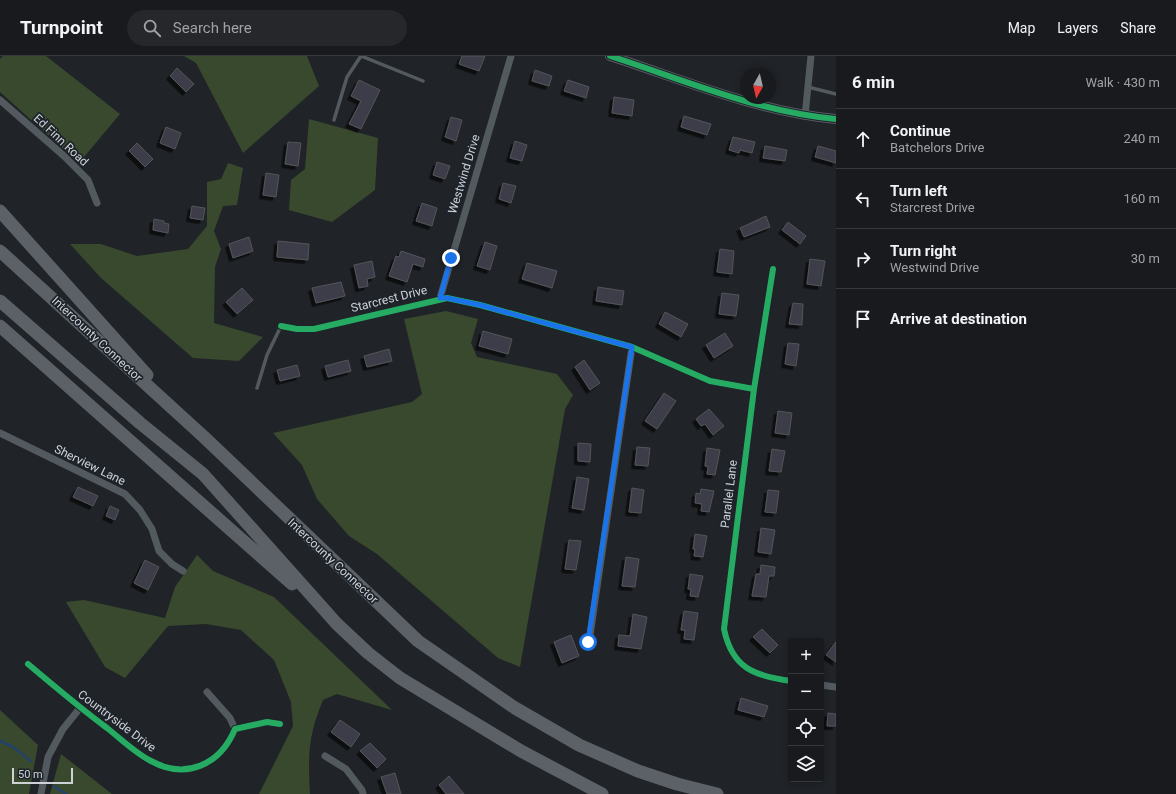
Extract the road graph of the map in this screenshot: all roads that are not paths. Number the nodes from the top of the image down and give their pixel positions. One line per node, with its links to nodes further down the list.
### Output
1 (361, 56): 5 (lane); 11 (lane)
2 (511, 56): 16 (street, Westwind Drive)
3 (610, 56): 9 (main road)
4 (811, 56): 6 (street)
5 (423, 81)
6 (808, 87): 7 (lane); 9 (street)
7 (836, 94)
8 (0, 100): 12 (street, Ed Finn Road)
9 (805, 116): 10 (main road)
10 (836, 119)
11 (334, 120)
12 (97, 203)
13 (0, 211): 24 (highway)
14 (0, 251): 24 (highway, Intercounty Connector)
15 (773, 269): 22 (street, Parallel Lane)
16 (440, 298): 19 (street, Starcrest Drive); 20 (street, Starcrest Drive)
17 (0, 301): 26 (highway)
18 (0, 326): 26 (highway)
19 (281, 326): 21 (lane)
20 (632, 347): 22 (street, Starcrest Drive); 27 (street)
21 (257, 388)
22 (754, 389): 29 (street, Parallel Lane)
23 (0, 433): 25 (street, Sherview Lane)
24 (204, 437): 40 (highway, Intercounty Connector)
25 (183, 571)
26 (336, 624): 39 (highway)
27 (588, 642)
28 (28, 664): 33 (street, Countryside Drive)
29 (788, 681)
30 (824, 685): 31 (street)
31 (836, 687)
32 (208, 692): 35 (street)
33 (80, 708): 35 (street, Countryside Drive); 37 (street)
34 (280, 724): 35 (street)
35 (235, 729)
36 (325, 756): 38 (street)
37 (41, 794)
38 (363, 794)
39 (602, 794)
40 (717, 794)

